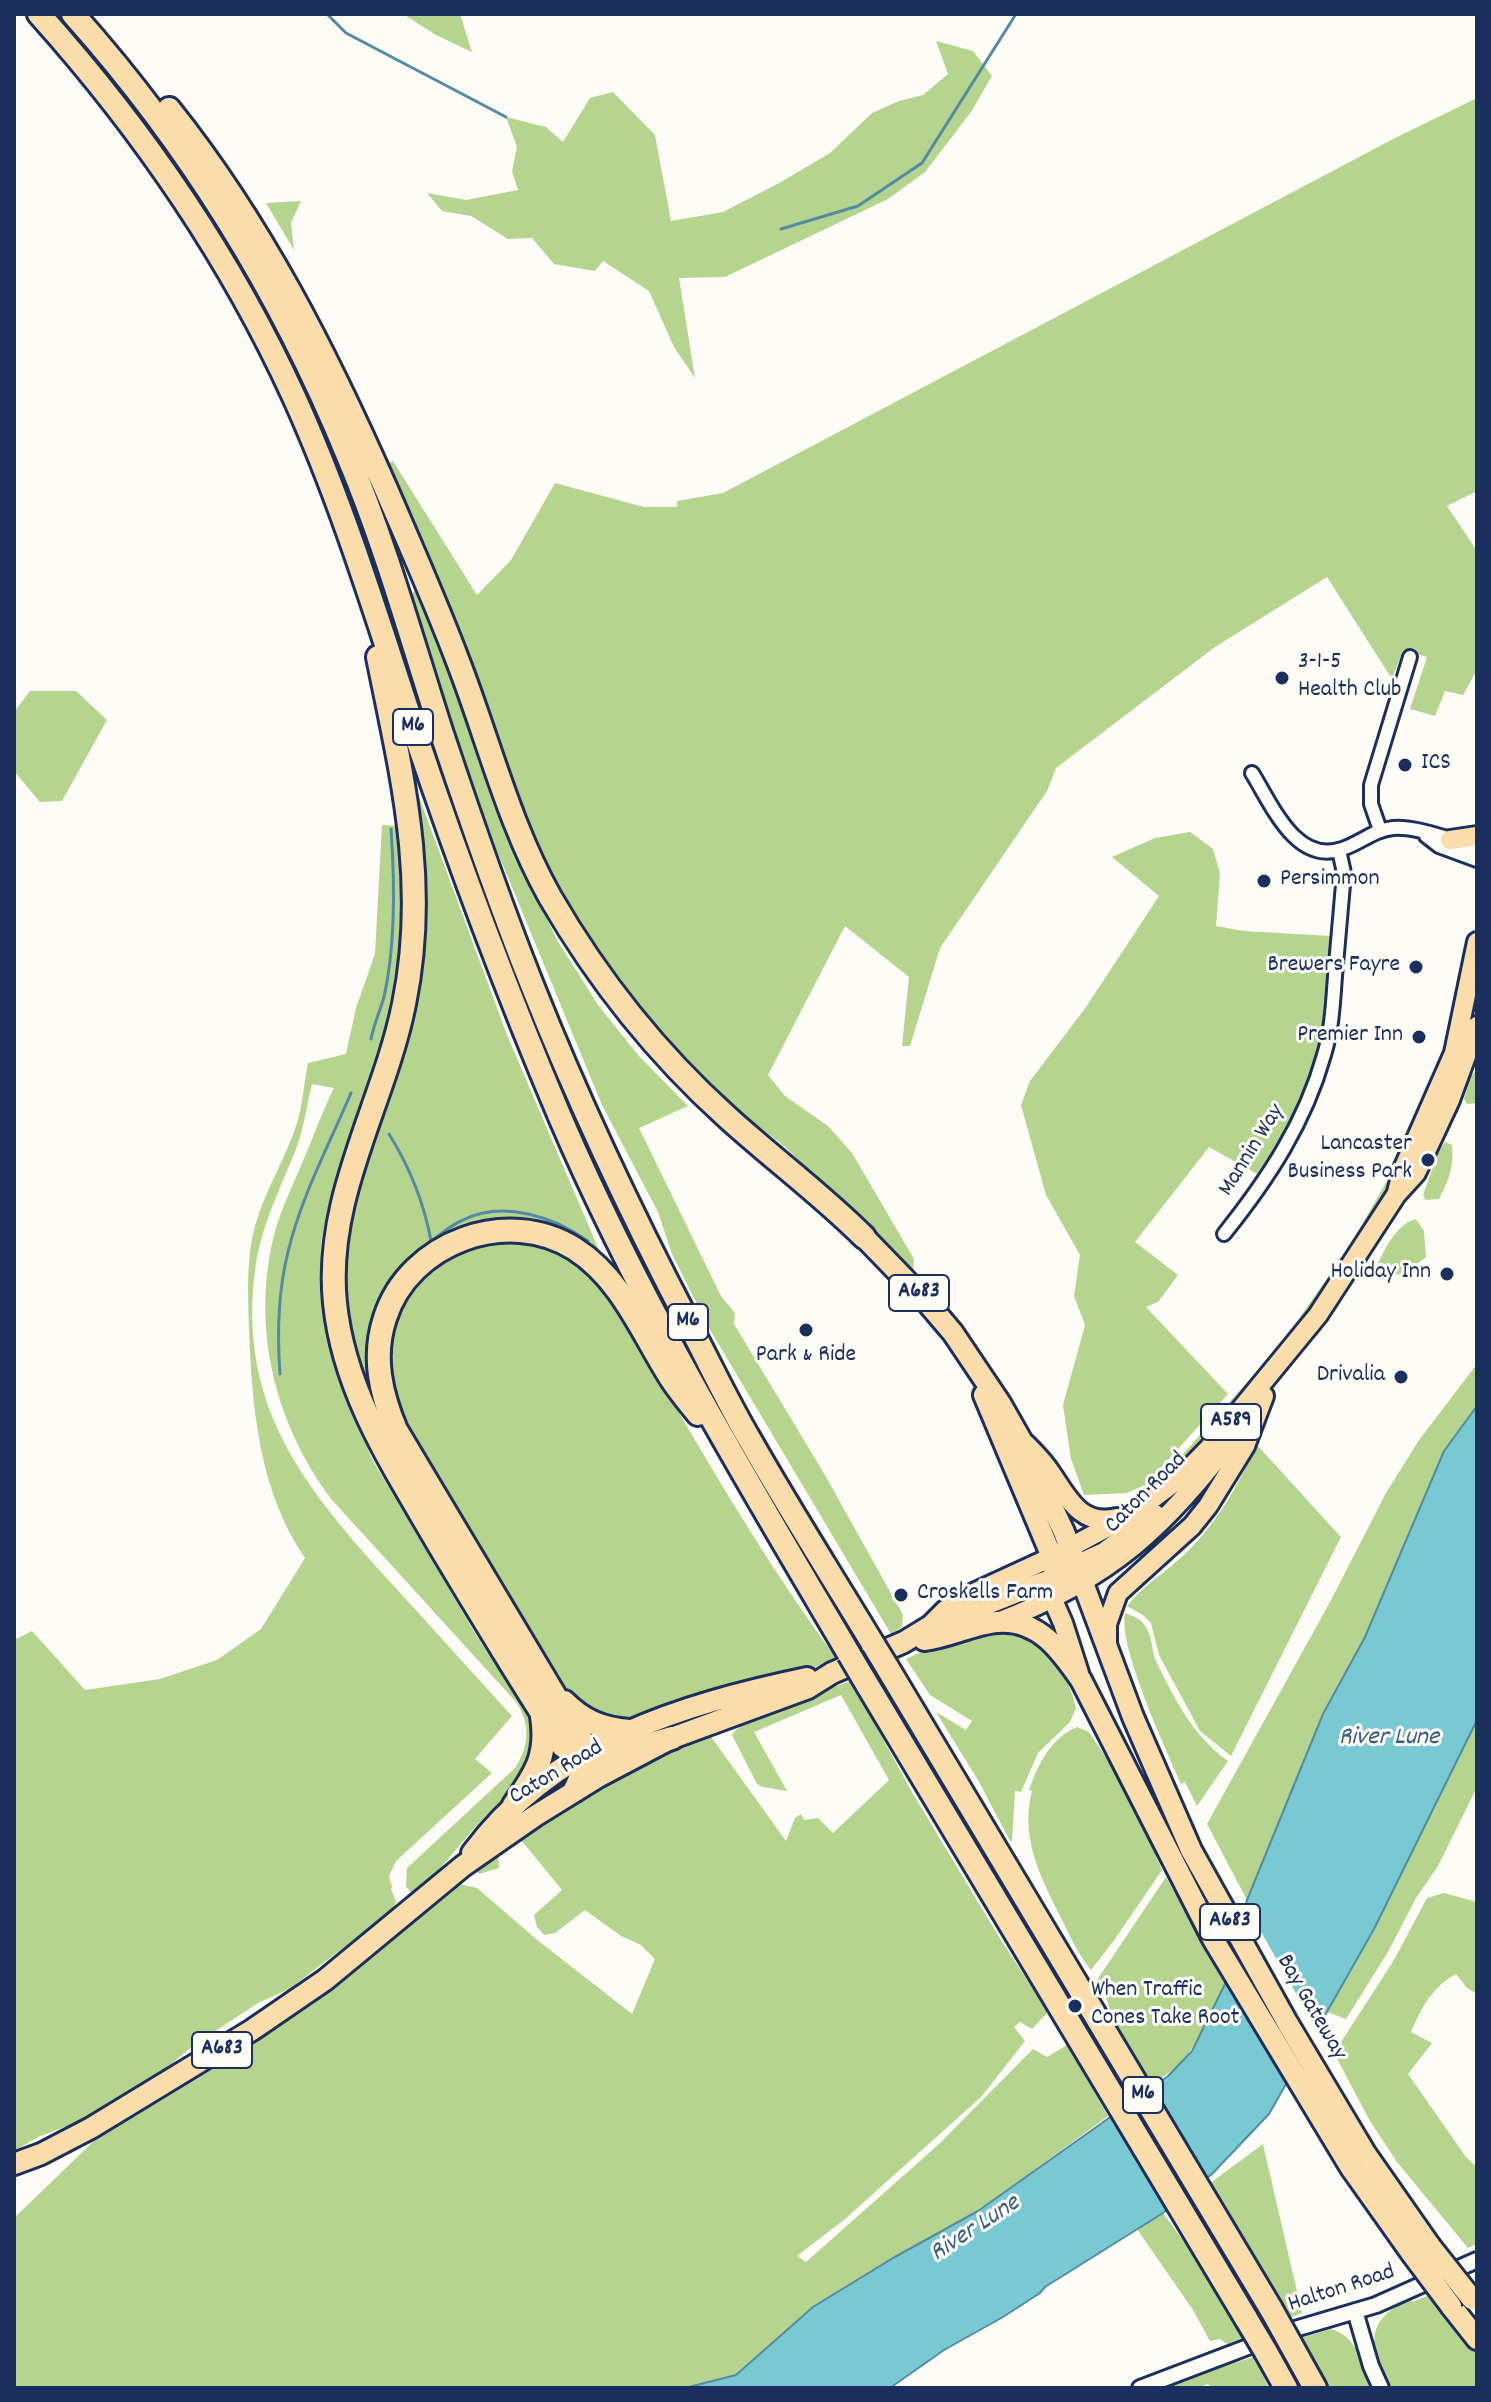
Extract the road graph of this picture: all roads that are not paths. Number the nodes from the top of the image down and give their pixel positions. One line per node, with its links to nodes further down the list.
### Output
1 (39, 14): 4 (highway, M6)
2 (73, 14): 46 (highway, M6, bridge)
3 (94, 14): 18 (highway)
4 (356, 554): 23 (highway, M6); 31 (highway)
5 (1410, 657): 7 (street)
6 (1252, 773): 12 (street)
7 (1380, 830): 8 (street); 12 (street)
8 (1423, 833): 10 (street); 13 (street)
9 (1477, 836): 10 (main road)
10 (1450, 840): 11 (street)
11 (1477, 847)
12 (1339, 850): 17 (street, Mannin Way)
13 (1477, 860)
14 (1477, 942): 15 (main road, Caton Road / A589)
15 (1473, 979): 16 (main road, Caton Road / A589)
16 (1469, 1036): 19 (main road, Caton Road / A589)
17 (1224, 1234)
18 (864, 1237): 20 (highway, A683)
19 (1289, 1352): 21 (main road, Caton Road / A589); 24 (main road, Caton Road / A589)
20 (968, 1354): 22 (highway, A683); 25 (highway, A683)
21 (1264, 1396): 25 (main road, Caton Road / A589); 28 (main road)
22 (1021, 1440): 24 (main road); 25 (highway, A683)
23 (740, 1469): 31 (highway); 45 (highway, M6, bridge)
24 (1132, 1514): 25 (main road, Caton Road / A589)
25 (1059, 1573): 26 (main road, Caton Road / A589); 27 (highway, Caton Road / A683); 28 (highway, Bay Gateway / A683); 30 (main road, A683)
26 (998, 1622): 27 (highway, Caton Road / A683); 30 (highway, Caton Road / A683)
27 (904, 1642): 29 (highway, Caton Road / A683)
28 (1107, 1647): 39 (highway, Bay Gateway / A683)
29 (832, 1673): 32 (highway, Caton Road / A683); 33 (highway, Caton Road / A683)
30 (1081, 1680): 39 (highway, Bay Gateway / A683)
31 (548, 1702): 32 (highway); 34 (highway); 36 (highway)
32 (629, 1731): 34 (highway, Caton Road / A683)
33 (672, 1738): 34 (highway); 35 (highway, Caton Road / A683)
34 (584, 1756): 35 (highway); 36 (highway, Caton Road / A683)
35 (575, 1790): 37 (highway, Caton Road / A683)
36 (514, 1805): 37 (highway, Caton Road / A683)
37 (463, 1866): 38 (highway, A683)
38 (14, 2164)
39 (1428, 2247): 41 (highway, Bay Gateway, bridge); 43 (highway, Bay Gateway, bridge)
40 (1477, 2260): 42 (street, Halton Road)
41 (1475, 2295)
42 (1355, 2311): 44 (street, Halton Road); 47 (street)
43 (1477, 2339)
44 (1140, 2388)
45 (1286, 2388)
46 (1315, 2388)
47 (1381, 2388)

